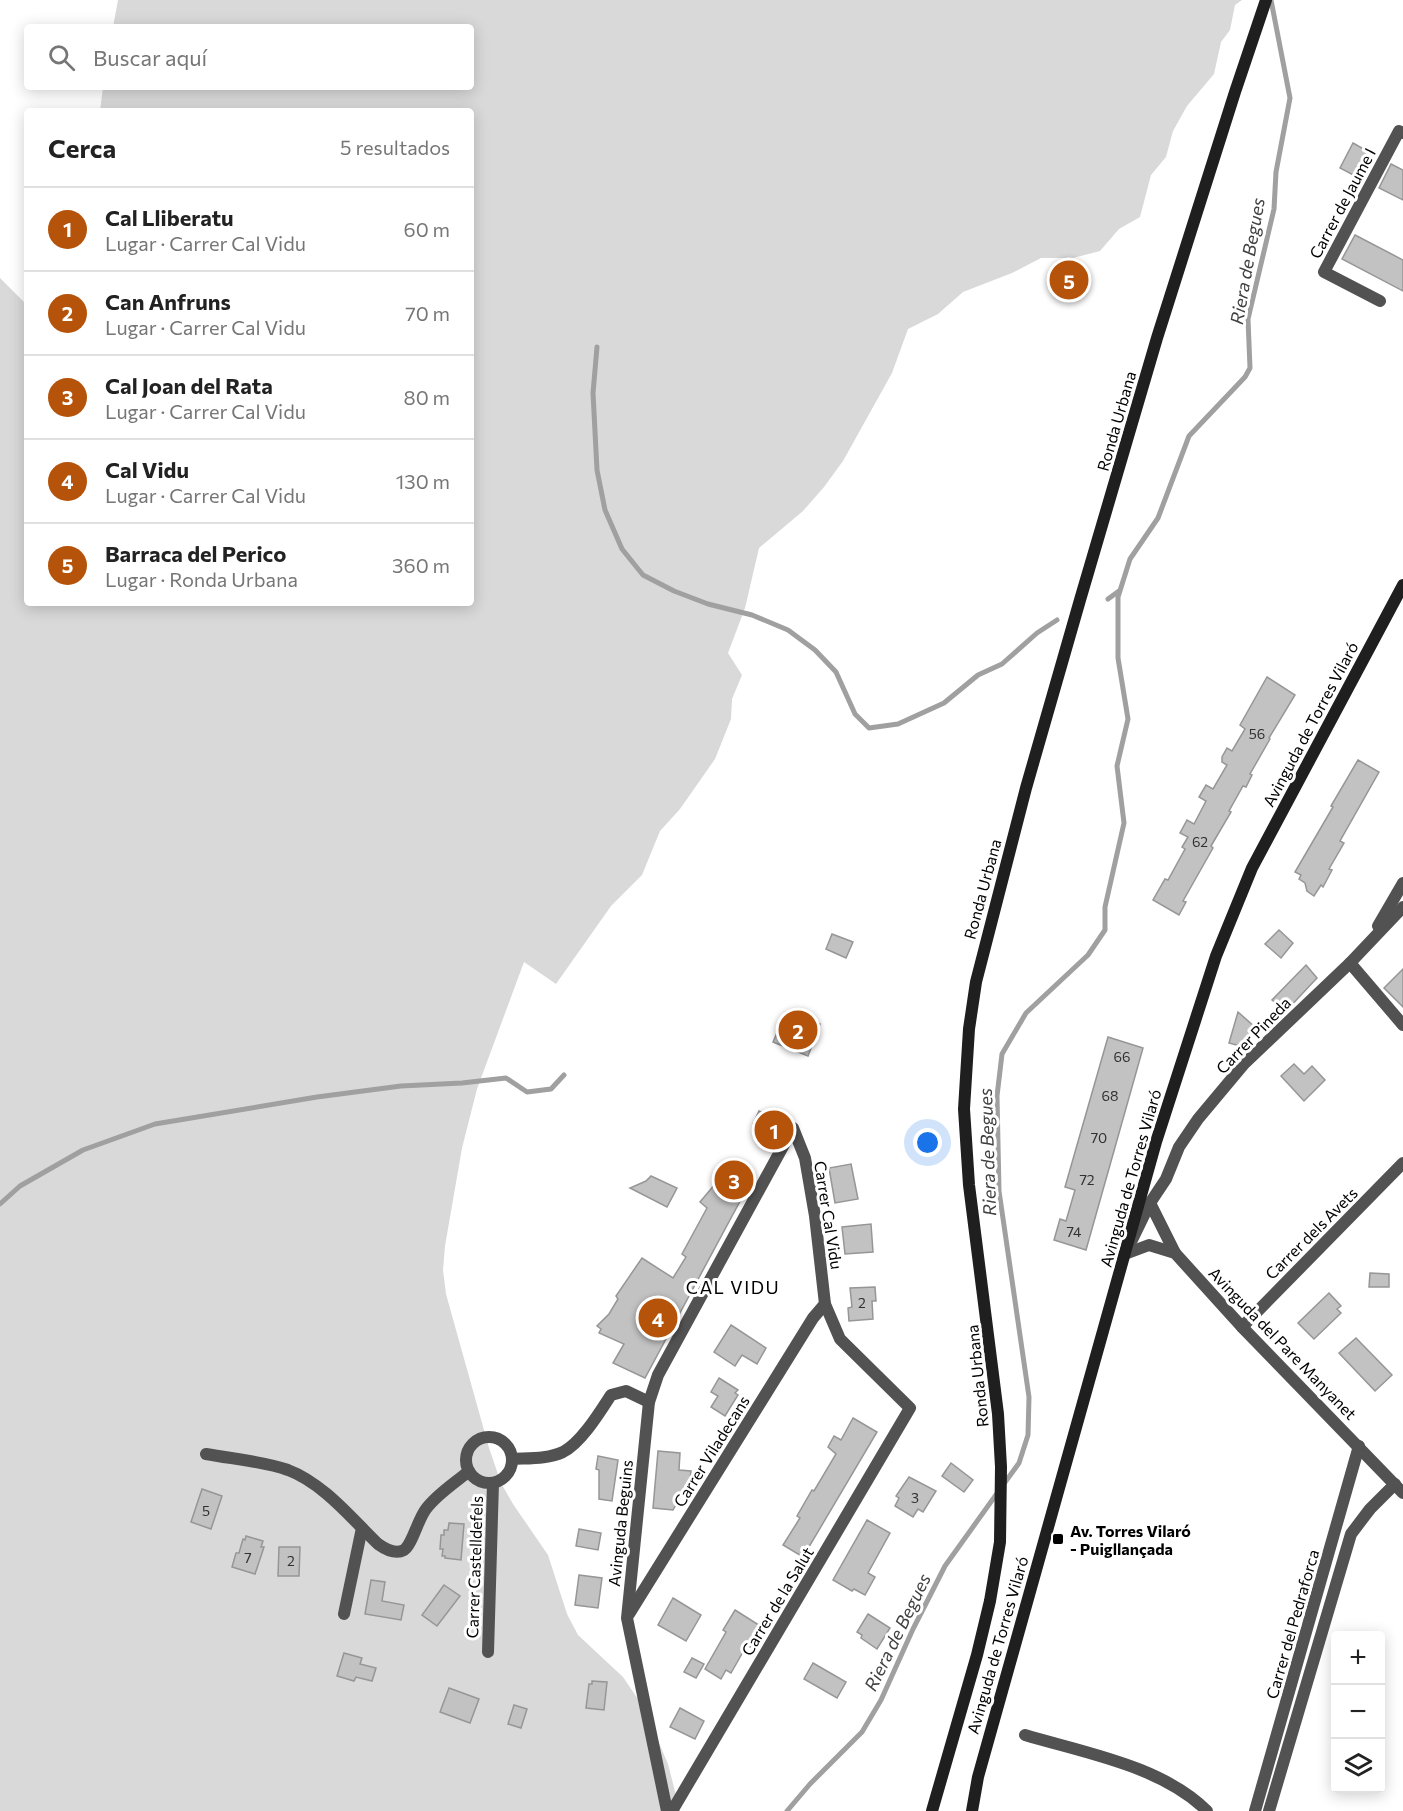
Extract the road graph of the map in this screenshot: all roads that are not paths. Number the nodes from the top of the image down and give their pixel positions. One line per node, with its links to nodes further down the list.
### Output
1 (1266, 0): 30 (main road, Ronda Urbana)
2 (1403, 133): 3 (street, Carrer de Jaume I)
3 (1380, 301)
4 (1403, 585): 13 (main road, Avinguda de Torres Vilaró)
5 (1403, 883): 7 (street)
6 (1403, 907): 7 (street, Carrer Pineda)
7 (1370, 940): 8 (street, Carrer Pineda)
8 (1350, 963): 9 (street); 11 (street, Carrer Pineda)
9 (1403, 1025)
10 (1403, 1163): 15 (street, Carrer dels Avets)
11 (1150, 1203): 12 (street); 13 (street, Carrer Pineda)
12 (1175, 1253): 13 (street); 15 (street, Avinguda del Pare Manyanet)
13 (1125, 1254): 31 (main road, Avinguda de Torres Vilaró)
14 (825, 1304): 16 (street, Carrer Cal Vidu); 17 (street, Carrer Cal Vidu); 26 (street, Carrer Viladecans)
15 (1242, 1327): 18 (street, Avinguda del Pare Manyanet)
16 (649, 1402): 20 (street); 26 (street, Avinguda Beguins)
17 (910, 1408): 29 (street, Carrer de la Salut)
18 (1359, 1446): 23 (street, Avinguda del Pare Manyanet); 33 (street, Carrer del Pedraforca)
19 (206, 1454): 24 (street)
20 (512, 1459): 21 (street); 22 (street)
21 (469, 1471): 22 (street); 24 (street)
22 (493, 1483): 27 (street, Carrer Castelldefels)
23 (1399, 1489): 34 (street, Carrer del Pedraforca)
24 (362, 1528): 25 (street)
25 (344, 1614)
26 (627, 1618): 29 (street, Avinguda Beguins)
27 (488, 1652)
28 (1025, 1736): 32 (street)
29 (670, 1811)
30 (932, 1811)
31 (972, 1811)
32 (1207, 1811)
33 (1255, 1811)
34 (1269, 1811)

